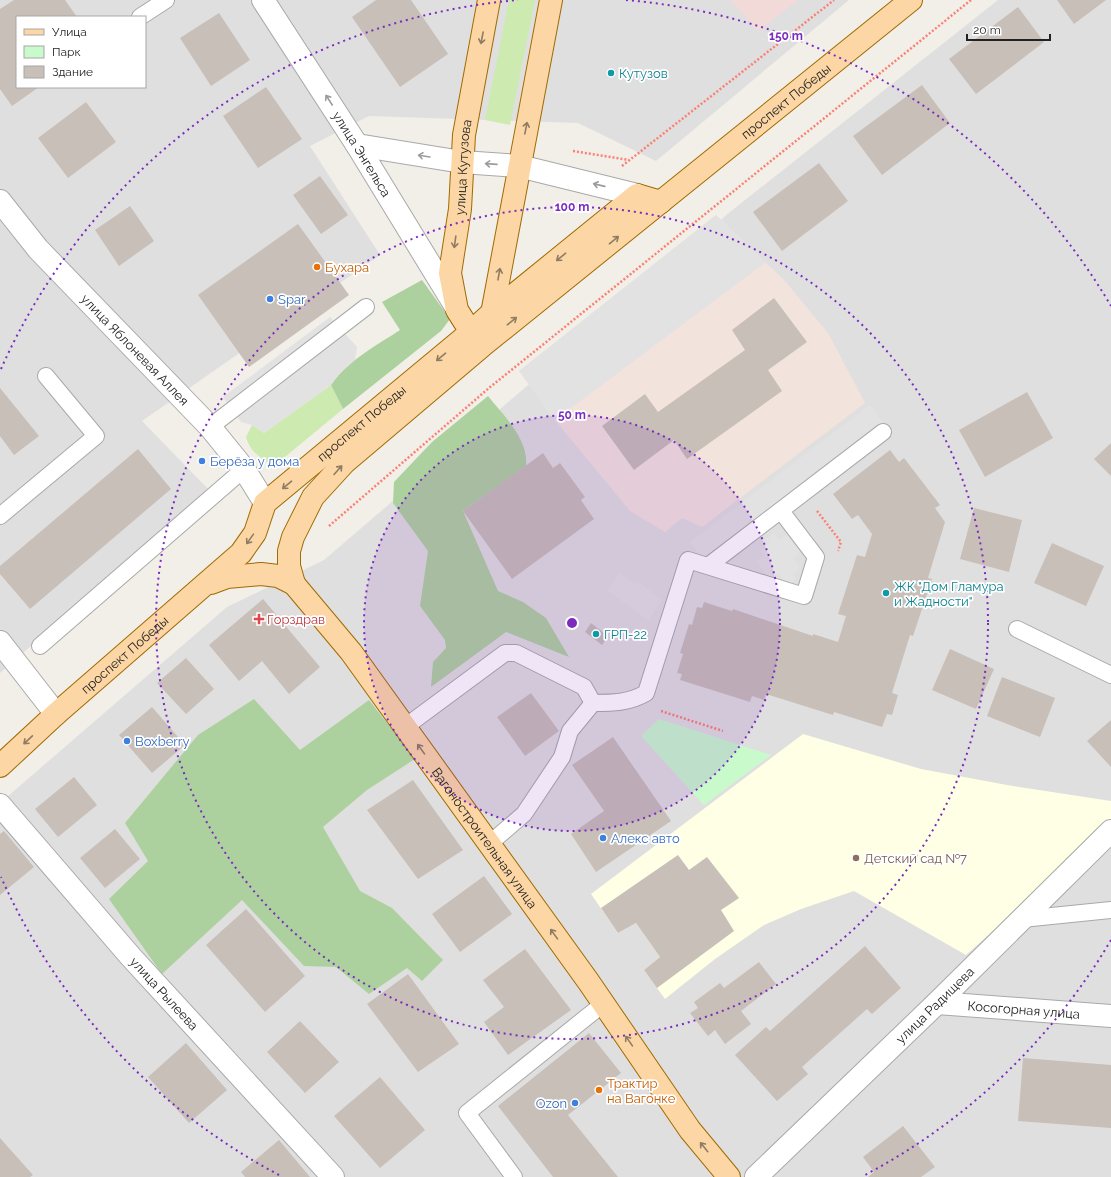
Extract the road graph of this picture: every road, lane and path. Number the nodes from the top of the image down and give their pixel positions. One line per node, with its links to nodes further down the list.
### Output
1 (166, 0): 8 (lane)
2 (263, 0): 9 (street, улица Энгельса, one-way to 2)
3 (489, 0): 10 (main road, улица Кутузова, one-way to 10)
4 (552, 0): 11 (main road, one-way to 4)
5 (834, 0): 12 (path)
6 (911, 0): 15 (main road, проспект Победы)
7 (971, 0): 28 (path)
8 (142, 16)
9 (357, 145): 10 (street, one-way to 9); 17 (street, улица Энгельса)
10 (462, 162): 11 (street, one-way to 10); 17 (main road, улица Кутузова, one-way to 17)
11 (519, 166): 12 (street); 18 (main road, one-way to 11)
12 (598, 185): 13 (street, one-way to 12)
13 (637, 195): 15 (main road); 18 (main road, one-way to 18)
14 (0, 201): 21 (street, улица Яблоневая Аллея)
15 (661, 202): 19 (main road, проспект Победы, one-way to 15)
16 (366, 307): 21 (lane)
17 (458, 310): 19 (main road, улица Кутузова)
18 (493, 312): 19 (main road)
19 (477, 339): 25 (main road, проспект Победы, one-way to 25); 31 (main road, проспект Победы, one-way to 19)
20 (46, 376): 27 (lane)
21 (210, 427): 23 (street, улица Яблоневая Аллея)
22 (883, 432): 24 (lane)
23 (244, 469): 25 (street, улица Яблоневая Аллея); 35 (lane)
24 (803, 493): 26 (lane); 29 (path)
25 (265, 503): 32 (main road, проспект Победы, one-way to 32)
26 (781, 511): 30 (lane); 30 (lane)
27 (0, 516)
28 (326, 528)
29 (841, 542)
30 (708, 566): 37 (lane)
31 (294, 584): 32 (main road, Вагоностроительная улица); 40 (main road, Вагоностроительная улица)
32 (199, 589): 39 (main road, проспект Победы)
33 (1017, 629): 36 (lane)
34 (0, 642): 39 (street)
35 (40, 646)
36 (1111, 675)
37 (593, 703): 40 (lane); 45 (lane)
38 (656, 709): 41 (path)
39 (56, 714): 42 (main road, проспект Победы, one-way to 42)
40 (405, 727): 45 (main road, Вагоностроительная улица, one-way to 40)
41 (723, 731)
42 (0, 766)
43 (0, 805): 51 (street, улица Рылеева)
44 (1111, 831): 47 (street, улица Радищева)
45 (489, 844): 49 (main road, Вагоностроительная улица, one-way to 45)
46 (1111, 910): 47 (lane)
47 (1022, 919): 48 (street, улица Радищева)
48 (937, 1003): 50 (street, Косогорная улица); 54 (street, улица Радищева)
49 (603, 1004): 52 (lane); 53 (main road, Вагоностроительная улица, one-way to 49)
50 (1111, 1016)
51 (333, 1177)
52 (514, 1177)
53 (729, 1177)
54 (756, 1177)

